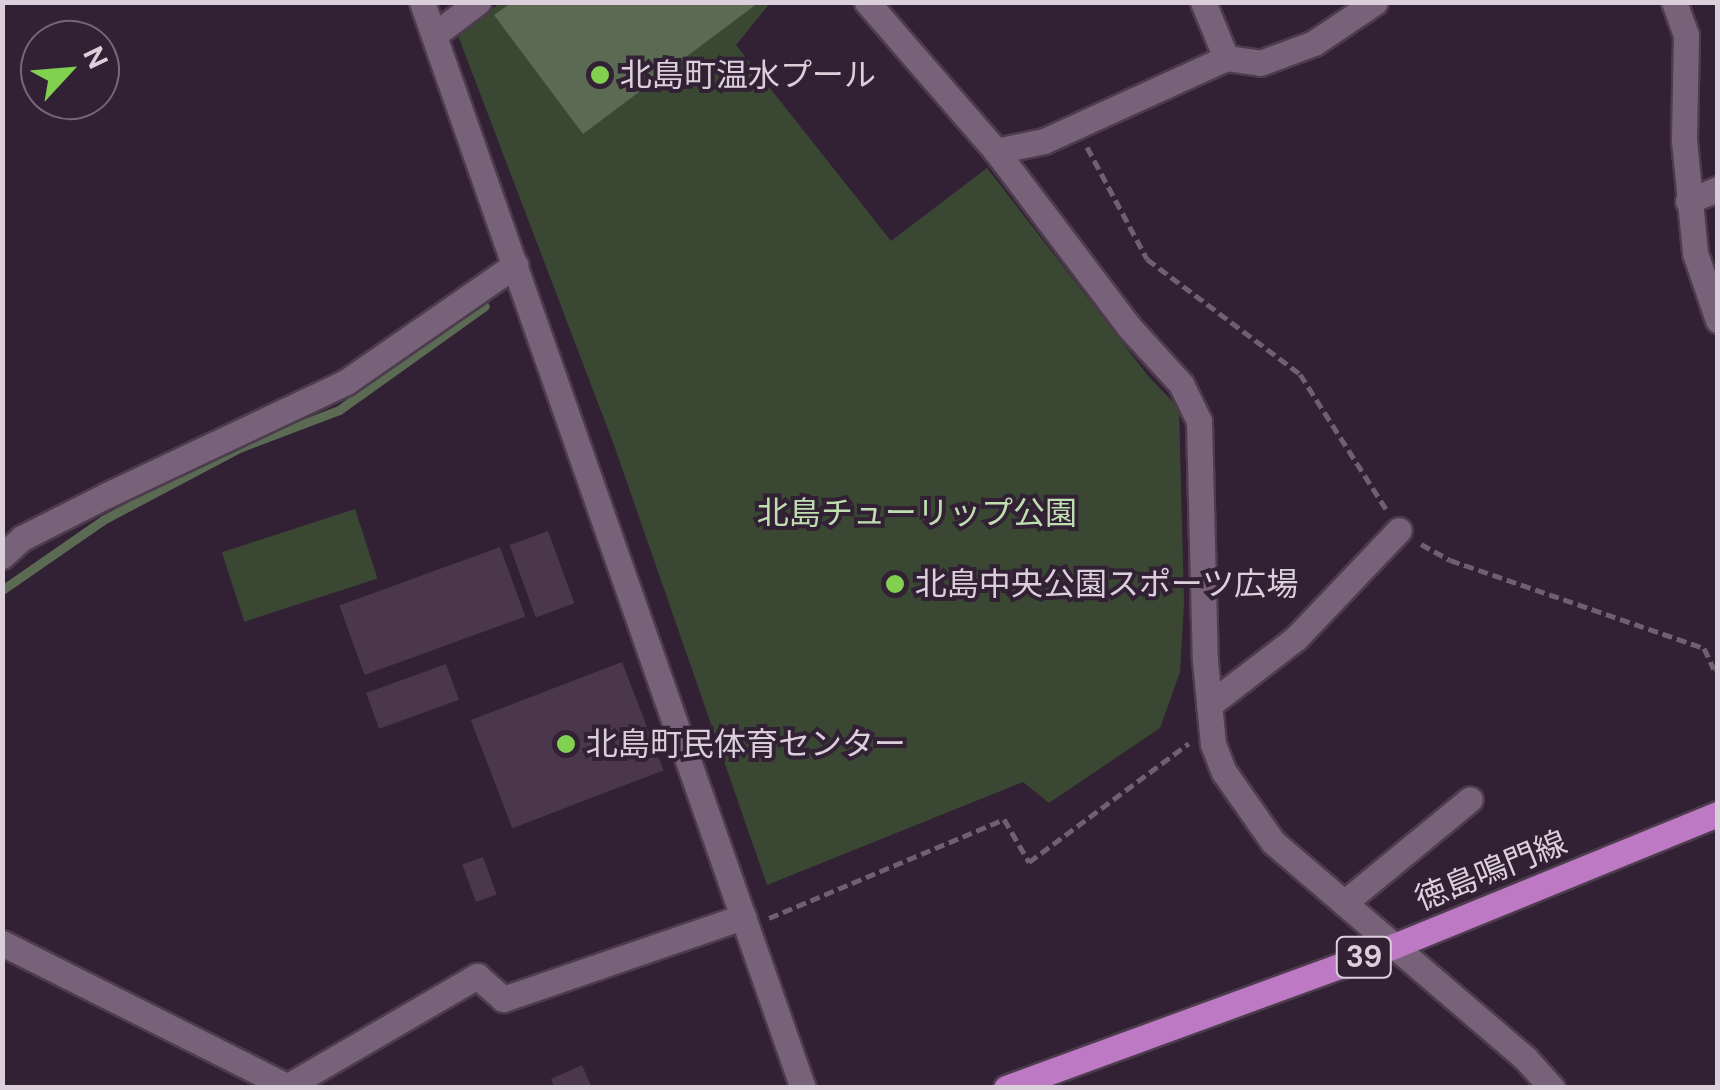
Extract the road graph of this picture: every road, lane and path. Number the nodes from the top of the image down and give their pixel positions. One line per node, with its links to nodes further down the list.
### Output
1 (422, 2): 7 (street)
2 (478, 2): 7 (street)
3 (866, 2): 10 (street)
4 (1203, 2): 8 (street)
5 (1376, 2): 8 (street)
6 (1674, 2): 12 (street)
7 (434, 35): 13 (street)
8 (1226, 58): 9 (street)
9 (1076, 126): 10 (street); 15 (path)
10 (996, 151): 18 (street)
11 (1718, 189): 12 (street)
12 (1688, 202): 14 (street)
13 (515, 266): 16 (street); 22 (street)
14 (1718, 320)
15 (1399, 530): 17 (path); 18 (street)
16 (2, 556)
17 (1718, 668)
18 (1210, 716): 21 (street); 22 (path)
19 (1470, 799): 21 (street)
20 (1718, 814): 24 (main road, 徳島鳴門線 / 39)
21 (1344, 903): 24 (street)
22 (744, 922): 25 (street); 26 (street)
23 (2, 944): 25 (street)
24 (1394, 946): 27 (main road, 徳島鳴門線 / 39); 28 (street)
25 (280, 1085)
26 (802, 1088)
27 (1006, 1088)
28 (1552, 1088)

